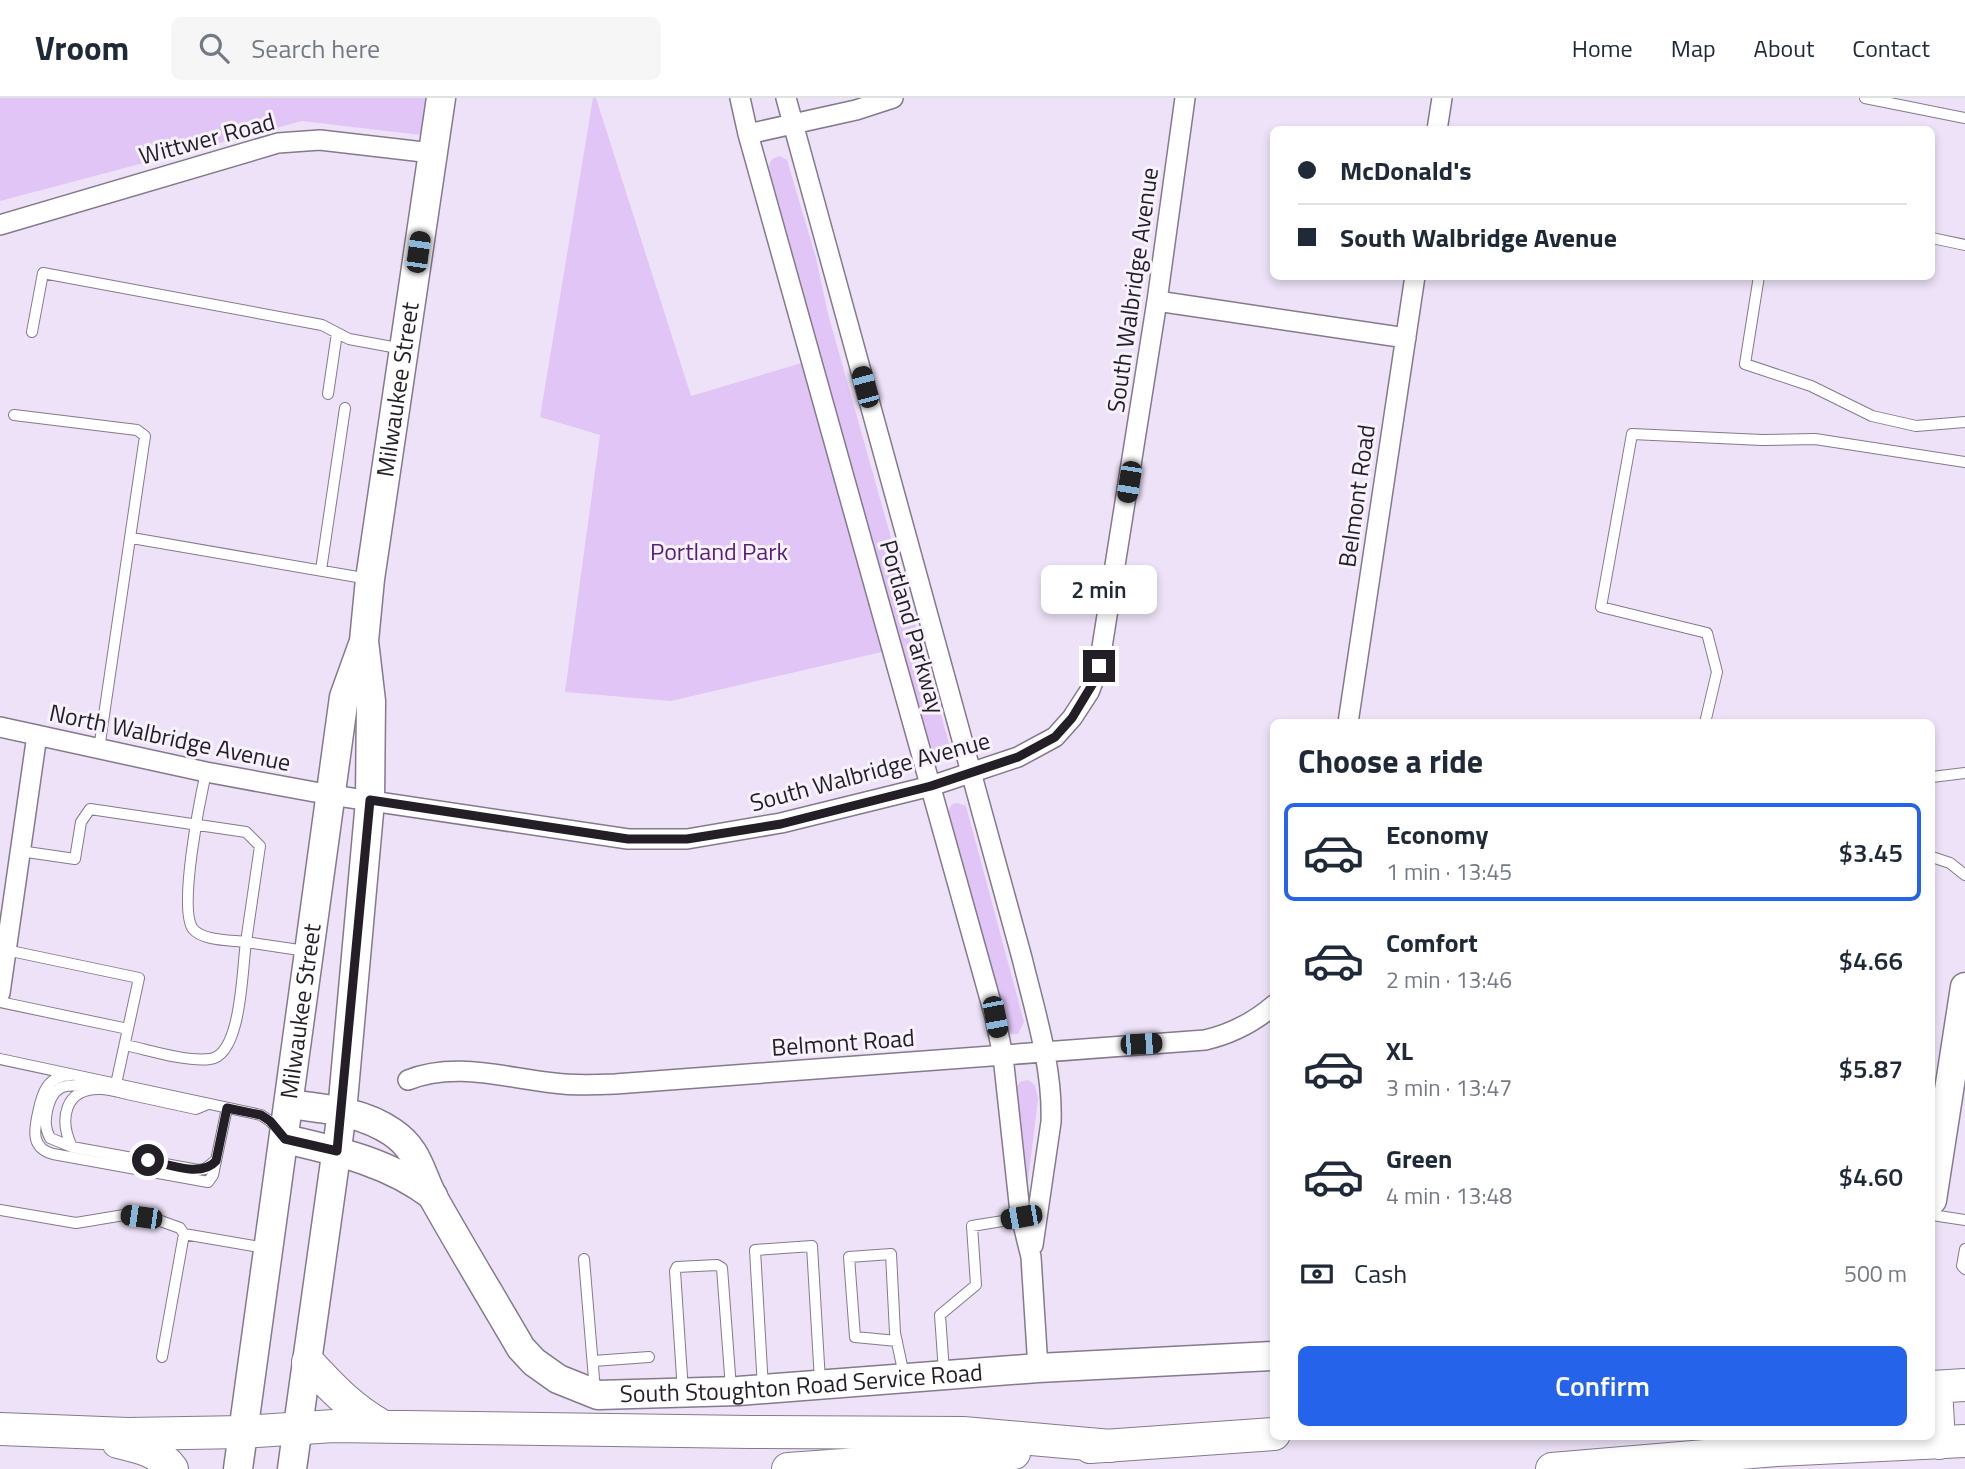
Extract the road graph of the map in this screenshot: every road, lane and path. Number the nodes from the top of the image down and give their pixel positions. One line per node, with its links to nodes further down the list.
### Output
1 (441, 98): 12 (street, Milwaukee Street)
2 (740, 98): 11 (street, Portland Parkway)
3 (786, 98): 9 (street, Portland Parkway)
4 (893, 98): 9 (street)
5 (1185, 98): 18 (street, South Walbridge Avenue)
6 (1442, 98): 10 (street)
7 (1865, 98): 8 (lane)
8 (1965, 118)
9 (793, 124): 11 (street); 39 (street, Portland Parkway)
10 (1438, 126)
11 (748, 134): 41 (street, Portland Parkway)
12 (432, 153): 13 (street, Wittwer Road); 22 (street, Milwaukee Street)
13 (0, 225)
14 (1935, 240): 15 (lane)
15 (1965, 245)
16 (1414, 280): 21 (street, Belmont Road)
17 (1758, 280): 26 (lane)
18 (1157, 301): 21 (street); 39 (street, South Walbridge Avenue)
19 (32, 332): 20 (lane)
20 (338, 333): 22 (lane); 23 (lane)
21 (1406, 338): 32 (street, Belmont Road)
22 (404, 349): 30 (street, Milwaukee Street)
23 (328, 394)
24 (345, 408): 29 (lane)
25 (14, 415): 28 (lane)
26 (1965, 422)
27 (1965, 462): 33 (lane)
28 (131, 538): 29 (lane); 36 (lane)
29 (321, 570): 30 (lane)
30 (370, 579): 31 (street, Milwaukee Street)
31 (364, 641): 42 (street, Milwaukee Street); 43 (street, Milwaukee Street)
32 (1349, 719)
33 (1706, 719)
34 (0, 727): 35 (street, North Walbridge Avenue)
35 (37, 735): 36 (street, North Walbridge Avenue); 45 (street)
36 (99, 749): 37 (street, North Walbridge Avenue)
37 (206, 772): 42 (street, North Walbridge Avenue); 44 (lane)
38 (1965, 773): 40 (lane)
39 (971, 774): 41 (street, South Walbridge Avenue); 57 (street, Portland Parkway)
40 (1935, 778)
41 (931, 786): 43 (street, South Walbridge Avenue); 58 (street, Portland Parkway)
42 (331, 795): 43 (street, South Walbridge Avenue); 50 (street, Milwaukee Street)
43 (370, 800): 67 (street, Milwaukee Street)
44 (195, 824): 45 (lane); 48 (lane); 48 (lane)
45 (20, 851): 49 (street)
46 (1935, 858): 47 (lane)
47 (1965, 875)
48 (246, 942): 50 (lane); 56 (lane)
49 (6, 950): 52 (street); 55 (lane)
50 (310, 951): 65 (street, Milwaukee Street)
51 (1965, 988): 72 (street)
52 (0, 993)
53 (0, 1002): 55 (lane)
54 (1270, 1008): 57 (street, Belmont Road)
55 (128, 1029): 56 (lane)
56 (125, 1045): 62 (lane)
57 (1044, 1051): 58 (street, Belmont Road); 81 (street, Portland Parkway)
58 (1003, 1056): 61 (street, Belmont Road); 76 (street, Portland Parkway)
59 (0, 1059): 60 (lane)
60 (71, 1075): 62 (lane); 71 (lane)
61 (408, 1080)
62 (116, 1084): 64 (lane)
63 (99, 1088): 64 (lane); 69 (lane); 69 (lane)
64 (208, 1104): 66 (lane)
65 (289, 1104): 67 (street, South Stoughton Road Service Road); 68 (street, Milwaukee Street)
66 (227, 1108): 68 (lane); 71 (lane)
67 (342, 1112): 70 (street, Milwaukee Street); 73 (street, South Stoughton Road Service Road)
68 (285, 1139): 70 (street, South Stoughton Road Service Road); 79 (street, Milwaukee Street)
69 (72, 1147): 71 (lane)
70 (337, 1151): 73 (street, South Stoughton Road Service Road); 89 (street, Milwaukee Street)
71 (216, 1161)
72 (1935, 1184)
73 (433, 1196): 97 (street, South Stoughton Road Service Road)
74 (0, 1210): 78 (lane)
75 (1935, 1215): 77 (lane)
76 (1021, 1217): 81 (street, Portland Parkway); 91 (lane)
77 (1965, 1220)
78 (184, 1234): 79 (lane); 86 (lane)
79 (270, 1249): 102 (street, Milwaukee Street)
80 (1965, 1249): 83 (lane)
81 (1031, 1256): 90 (street, Portland Parkway)
82 (584, 1259): 88 (lane)
83 (1965, 1269)
84 (897, 1341): 84 (lane); 92 (lane)
85 (1270, 1356): 90 (street, South Stoughton Road Service Road)
86 (163, 1357)
87 (649, 1357): 88 (lane)
88 (593, 1361): 97 (lane)
89 (308, 1362): 99 (main road); 100 (street, Milwaukee Street)
90 (1038, 1368): 91 (street, South Stoughton Road Service Road)
91 (944, 1376): 92 (street, South Stoughton Road Service Road)
92 (905, 1379): 93 (street, South Stoughton Road Service Road)
93 (820, 1385): 95 (street, South Stoughton Road Service Road); 95 (lane)
94 (1944, 1386): 105 (main road)
95 (763, 1389): 96 (street, South Stoughton Road Service Road)
96 (731, 1391): 98 (street, South Stoughton Road Service Road); 98 (lane)
97 (591, 1392): 98 (street, South Stoughton Road Service Road)
98 (683, 1392)
99 (382, 1426): 100 (main road); 106 (main road)
100 (298, 1428): 102 (main road); 109 (street, Milwaukee Street)
101 (0, 1429): 103 (main road)
102 (244, 1432): 103 (main road); 108 (street, Milwaukee Street)
103 (79, 1433): 107 (main road)
104 (1270, 1434): 106 (main road)
105 (1952, 1442): 111 (main road)
106 (1111, 1446): 110 (main road)
107 (172, 1469)
108 (238, 1469)
109 (292, 1469)
110 (788, 1469)
111 (1552, 1469)

